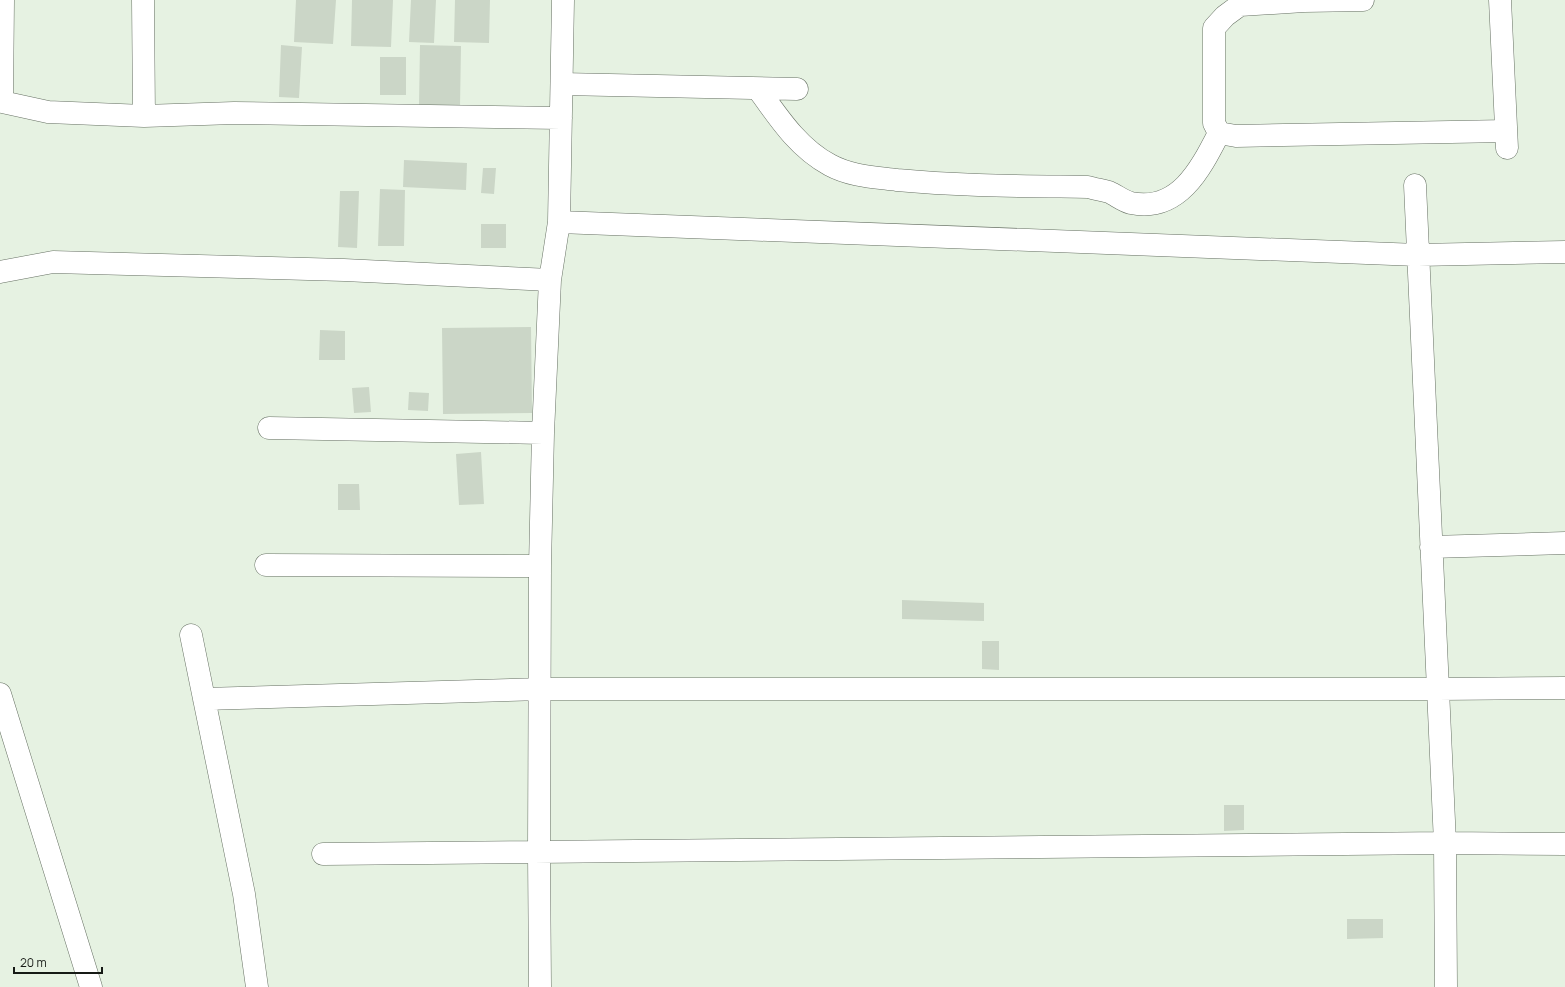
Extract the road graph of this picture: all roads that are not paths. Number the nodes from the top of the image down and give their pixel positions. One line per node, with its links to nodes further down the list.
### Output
1 (3, 0): 9 (street)
2 (143, 0): 9 (street)
3 (563, 0): 6 (street)
4 (1363, 0): 11 (street)
5 (1500, 0): 11 (street)
6 (562, 84): 7 (street); 10 (street)
7 (758, 89): 8 (street); 11 (street)
8 (797, 89)
9 (144, 116): 10 (street)
10 (561, 118): 13 (street)
11 (1219, 133)
12 (1415, 184): 15 (street)
13 (559, 222): 15 (street); 17 (street)
14 (1565, 252): 15 (street)
15 (1418, 255): 21 (street)
16 (0, 272): 17 (street)
17 (550, 280): 19 (street)
18 (270, 428): 19 (street)
19 (543, 433): 23 (street)
20 (1565, 543): 21 (street)
21 (1431, 547): 27 (street)
22 (266, 566): 23 (street)
23 (540, 566): 26 (street)
24 (191, 635): 29 (street)
25 (1565, 688): 27 (street)
26 (541, 689): 27 (street); 29 (street); 32 (street)
27 (1438, 689): 30 (street)
28 (0, 694): 34 (street)
29 (204, 699): 35 (street)
30 (1445, 843): 31 (street); 32 (street); 37 (street)
31 (1565, 844)
32 (539, 853): 33 (street); 36 (street)
33 (323, 854)
34 (91, 987)
35 (257, 987)
36 (540, 987)
37 (1446, 987)

